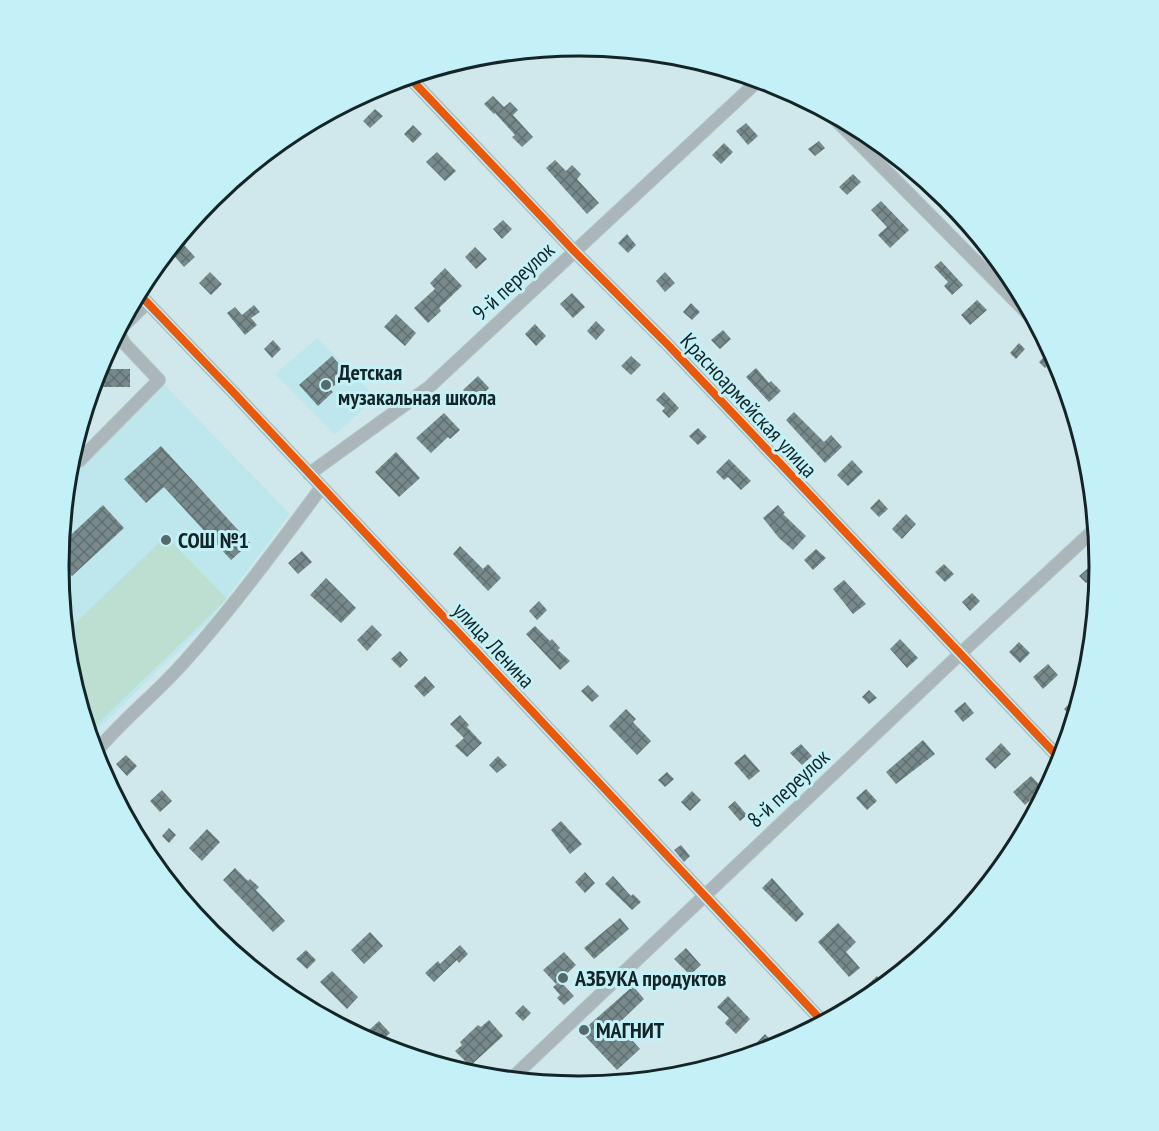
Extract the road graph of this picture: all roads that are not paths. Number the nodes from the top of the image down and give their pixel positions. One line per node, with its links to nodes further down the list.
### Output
1 (415, 83): 4 (street, Красноармейская улица)
2 (752, 86): 4 (street, 9-й переулок)
3 (847, 131): 6 (street)
4 (574, 252): 11 (street, 9-й переулок); 14 (street, Красноармейская улица)
5 (144, 300): 7 (street, улица Ленина)
6 (1015, 301)
7 (147, 303): 8 (street); 11 (street, улица Ленина)
8 (136, 313)
9 (122, 340): 10 (street)
10 (81, 459)
11 (309, 474): 12 (street, улица Ленина)
12 (321, 488): 15 (street); 17 (street, улица Ленина)
13 (1088, 535): 14 (street, 8-й переулок)
14 (960, 654): 16 (street, Красноармейская улица); 17 (street, 8-й переулок)
15 (102, 744)
16 (1054, 753)
17 (704, 896): 18 (street, улица Ленина); 19 (street, 8-й переулок)
18 (817, 1016)
19 (519, 1072)

